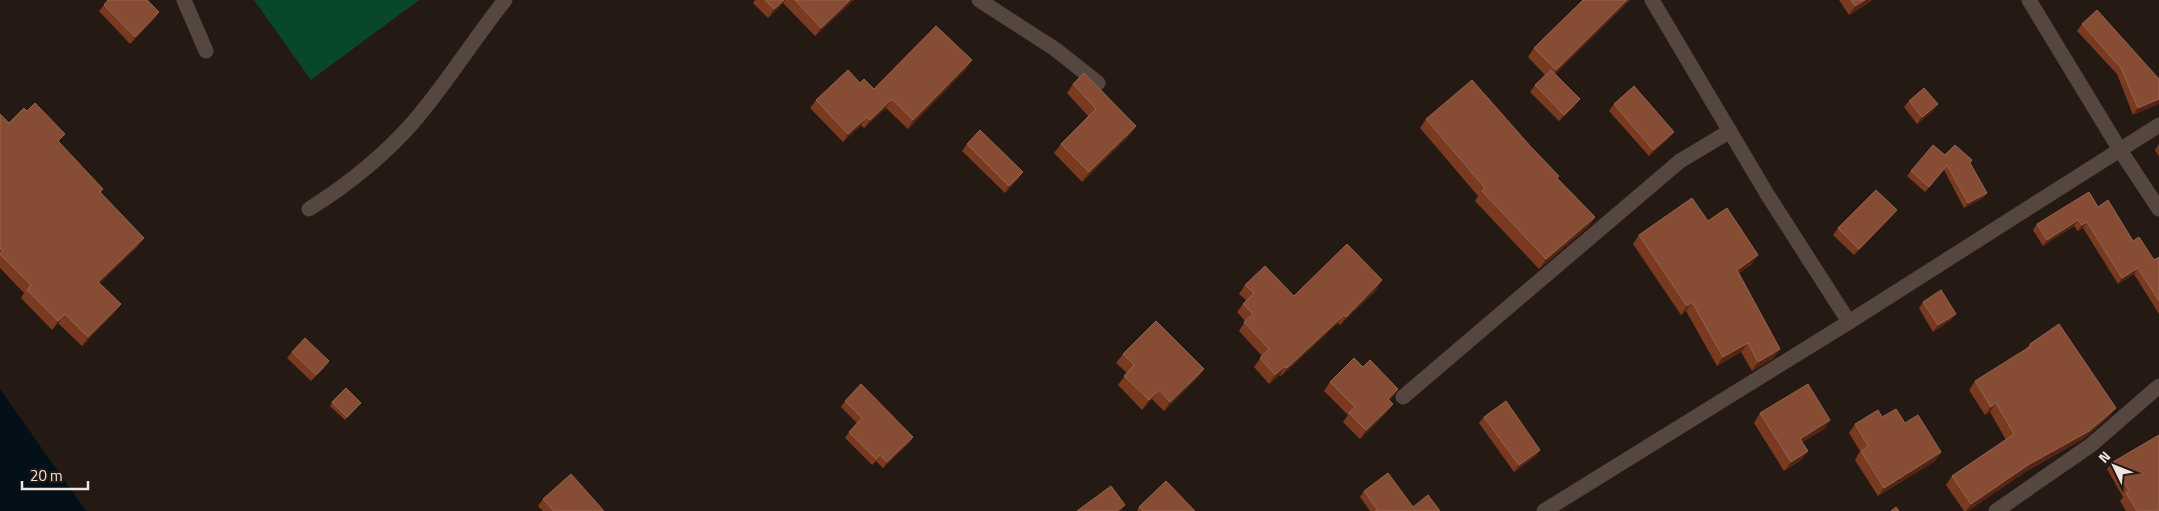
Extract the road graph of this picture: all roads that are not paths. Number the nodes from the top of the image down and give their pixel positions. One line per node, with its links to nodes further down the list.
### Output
1 (184, 0): 6 (street)
2 (505, 0): 11 (street)
3 (978, 0): 7 (street)
4 (1652, 0): 9 (street)
5 (2029, 0): 10 (street)
6 (206, 51)
7 (1098, 83)
8 (2159, 126): 10 (street)
9 (1730, 131): 13 (street); 15 (street)
10 (2120, 150): 12 (street); 13 (street)
11 (309, 209)
12 (2159, 209)
13 (1849, 322): 16 (street)
14 (2159, 386): 17 (street)
15 (1403, 397)
16 (1544, 511)
17 (1996, 511)

